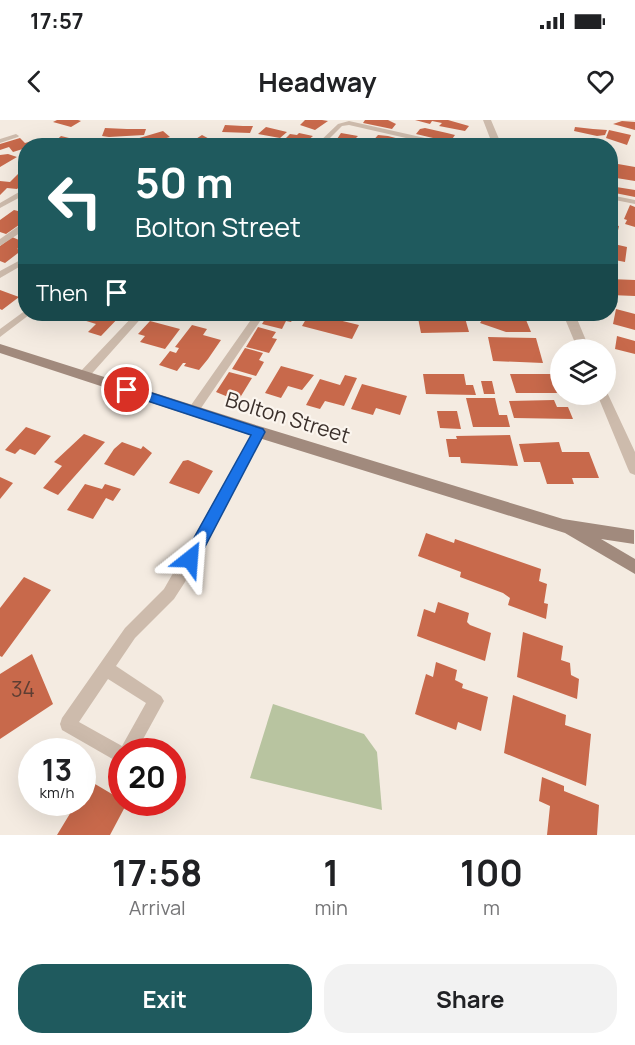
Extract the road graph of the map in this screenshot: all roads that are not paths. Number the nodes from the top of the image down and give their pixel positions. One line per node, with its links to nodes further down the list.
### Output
1 (488, 120): 5 (street)
2 (16, 136): 6 (lane)
3 (326, 138): 4 (lane)
4 (416, 138)
5 (495, 138)
6 (0, 141)
7 (18, 195): 11 (lane)
8 (618, 199): 10 (lane)
9 (18, 200): 12 (lane)
10 (635, 202)
11 (0, 206)
12 (0, 211)
13 (18, 231): 14 (lane)
14 (0, 243)
15 (18, 264): 16 (lane)
16 (0, 275)
17 (18, 311): 22 (lane)
18 (18, 319): 23 (lane)
19 (134, 321): 26 (lane)
20 (255, 321): 28 (lane)
21 (572, 321): 24 (street)
22 (0, 326)
23 (0, 334)
24 (579, 339)
25 (0, 348): 26 (main road, Bolton Street)
26 (83, 376): 28 (main road, Bolton Street)
27 (608, 405): 30 (street)
28 (193, 411): 29 (main road, Bolton Street)
29 (259, 432): 31 (main road, Bolton Street); 34 (lane)
30 (635, 469)
31 (563, 526): 32 (main road, Bolton Street); 33 (main road, Bolton Street)
32 (635, 537): 33 (main road)
33 (634, 568)
34 (105, 668): 35 (lane); 36 (lane)
35 (135, 738)
36 (108, 747)

